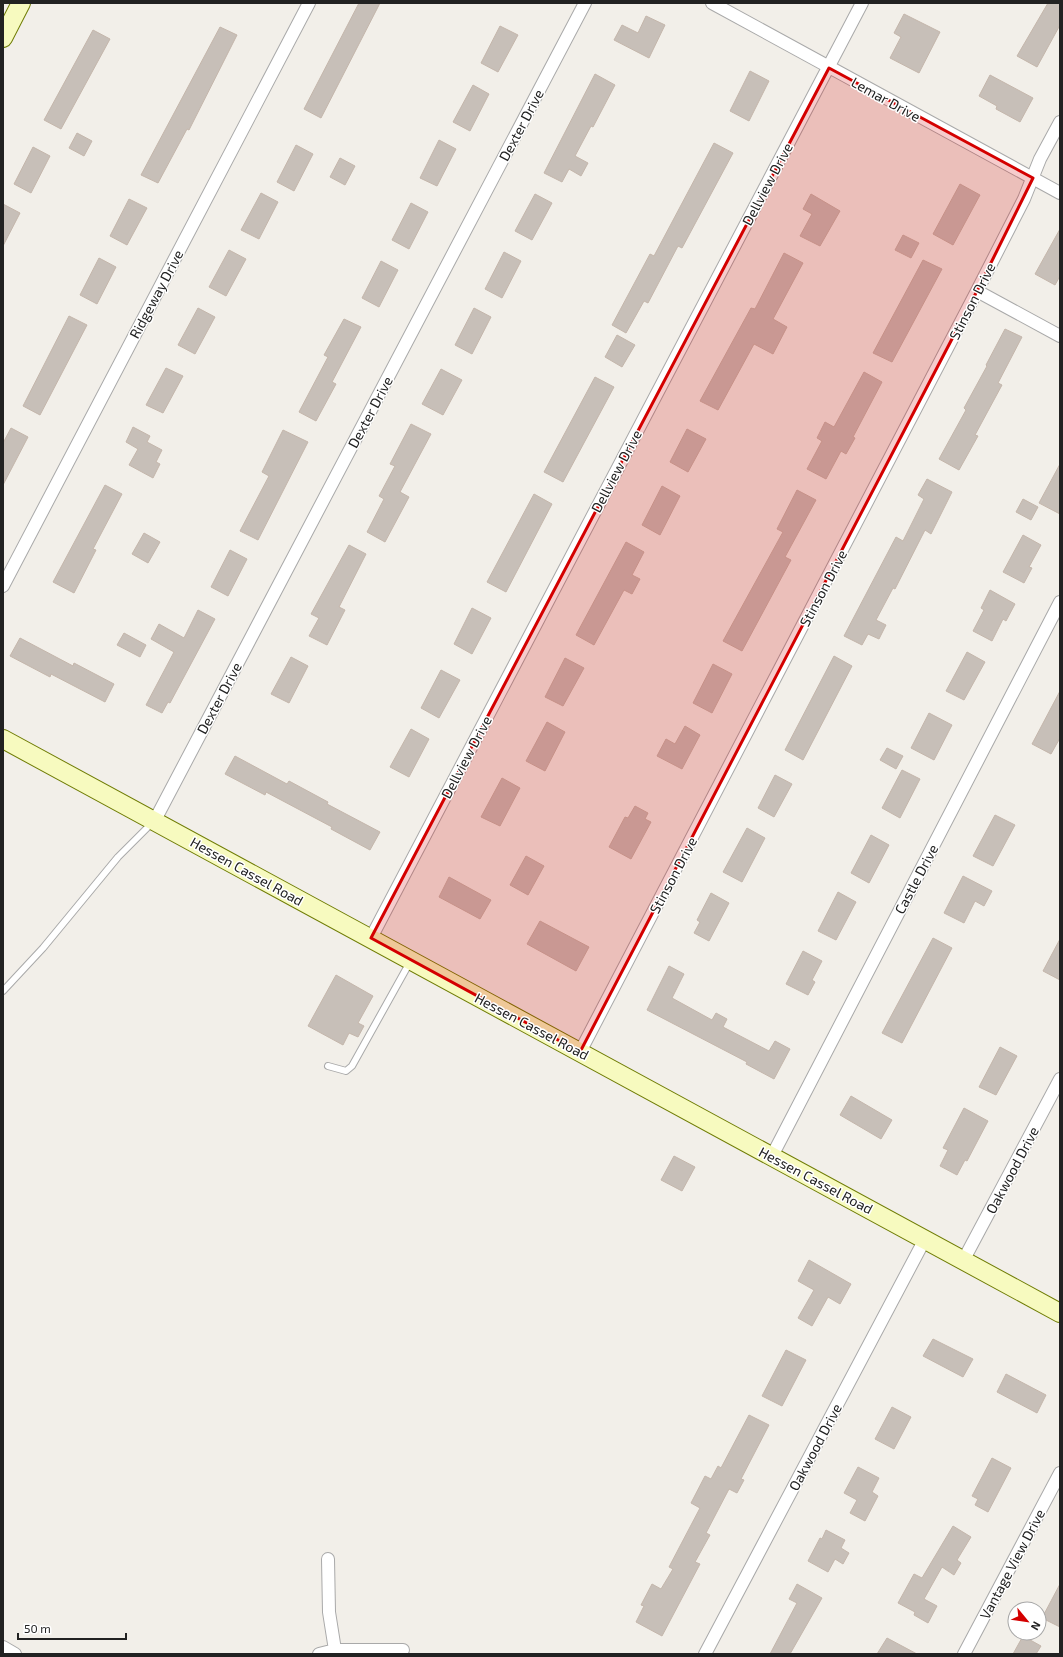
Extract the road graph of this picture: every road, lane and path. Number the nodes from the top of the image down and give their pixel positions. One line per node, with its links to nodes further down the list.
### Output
1 (21, 3): 6 (main road)
2 (309, 3): 13 (street, Ridgeway Drive)
3 (585, 3): 16 (street, Dexter Drive)
4 (712, 3): 7 (street, Lemar Drive)
5 (862, 3): 7 (street, Dellview Drive)
6 (3, 38)
7 (828, 68): 9 (street, Lemar Drive); 17 (street, Dellview Drive)
8 (1060, 122): 9 (street, Stinson Drive)
9 (1033, 178): 10 (street, Lemar Drive); 11 (street, Stinson Drive)
10 (1060, 193)
11 (977, 291): 12 (street); 20 (street, Stinson Drive)
12 (1060, 336)
13 (3, 586)
14 (1060, 602): 23 (street, Castle Drive)
15 (3, 739): 16 (main road, Hessen Cassel Road)
16 (155, 820): 17 (main road, Hessen Cassel Road); 19 (lane)
17 (370, 938): 18 (main road, Hessen Cassel Road)
18 (410, 960): 20 (main road, Hessen Cassel Road); 21 (lane)
19 (3, 992)
20 (580, 1052): 23 (main road, Hessen Cassel Road)
21 (328, 1066)
22 (1060, 1080): 25 (street, Oakwood Drive)
23 (772, 1156): 24 (main road, Hessen Cassel Road)
24 (925, 1239): 25 (main road, Hessen Cassel Road); 34 (street, Oakwood Drive)
25 (963, 1261): 26 (main road, Hessen Cassel Road)
26 (1060, 1312)
27 (1060, 1473): 35 (street, Vantage View Drive)
28 (328, 1559): 30 (street)
29 (3, 1647): 32 (street)
30 (336, 1650): 31 (street); 33 (street)
31 (403, 1650)
32 (15, 1654)
33 (319, 1654)
34 (705, 1654)
35 (964, 1654)

